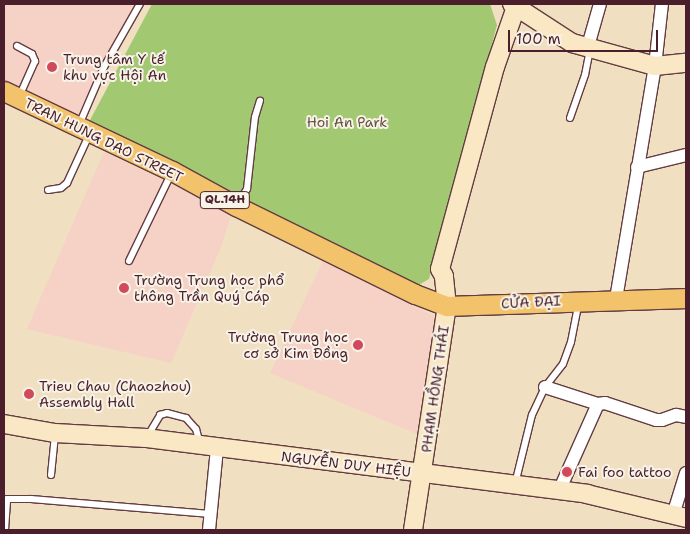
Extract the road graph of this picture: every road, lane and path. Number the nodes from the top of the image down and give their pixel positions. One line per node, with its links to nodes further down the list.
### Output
1 (140, 4): 12 (lane)
2 (600, 4): 6 (street)
3 (662, 4): 8 (street)
4 (514, 5): 6 (main road); 22 (main road, PHẠM HỒNG THÁI)
5 (17, 46): 9 (lane)
6 (589, 46): 8 (main road); 11 (lane)
7 (686, 63): 8 (main road)
8 (655, 66): 14 (street)
9 (11, 95): 12 (main road, TRAN HUNG DAO STREET / QL.14H)
10 (260, 101): 17 (lane)
11 (570, 118)
12 (84, 130): 15 (main road, TRAN HUNG DAO STREET / QL.14H); 16 (lane)
13 (686, 155): 14 (street)
14 (637, 167): 20 (street)
15 (172, 171): 17 (main road, TRAN HUNG DAO STREET / QL.14H); 18 (lane)
16 (48, 190)
17 (236, 206): 22 (main road, TRAN HUNG DAO STREET / QL.14H)
18 (129, 261)
19 (686, 298): 20 (main road, CỬA ĐẠI / QL.14H)
20 (616, 299): 21 (main road, CỬA ĐẠI / QL.14H)
21 (579, 300): 22 (main road, CỬA ĐẠI / QL.14H); 23 (lane)
22 (447, 306): 30 (main road, PHẠM HỒNG THÁI)
23 (545, 387): 24 (street); 33 (lane)
24 (598, 404): 25 (street); 34 (street)
25 (686, 417)
26 (4, 424): 27 (main road, NGUYỄN DUY HIỆU)
27 (55, 433): 28 (main road, NGUYỄN DUY HIỆU); 32 (lane)
28 (146, 438): 29 (main road, NGUYỄN DUY HIỆU); 29 (lane)
29 (209, 447): 30 (main road, NGUYỄN DUY HIỆU); 35 (street)
30 (423, 473): 33 (main road, NGUYỄN DUY HIỆU); 39 (main road, PHẠM HỒNG THÁI)
31 (686, 473): 36 (street)
32 (51, 475)
33 (515, 485): 34 (main road, NGUYỄN DUY HIỆU)
34 (559, 491): 36 (main road, NGUYỄN DUY HIỆU)
35 (210, 514): 37 (lane); 38 (street)
36 (680, 516)
37 (5, 530)
38 (209, 530)
39 (413, 530)

